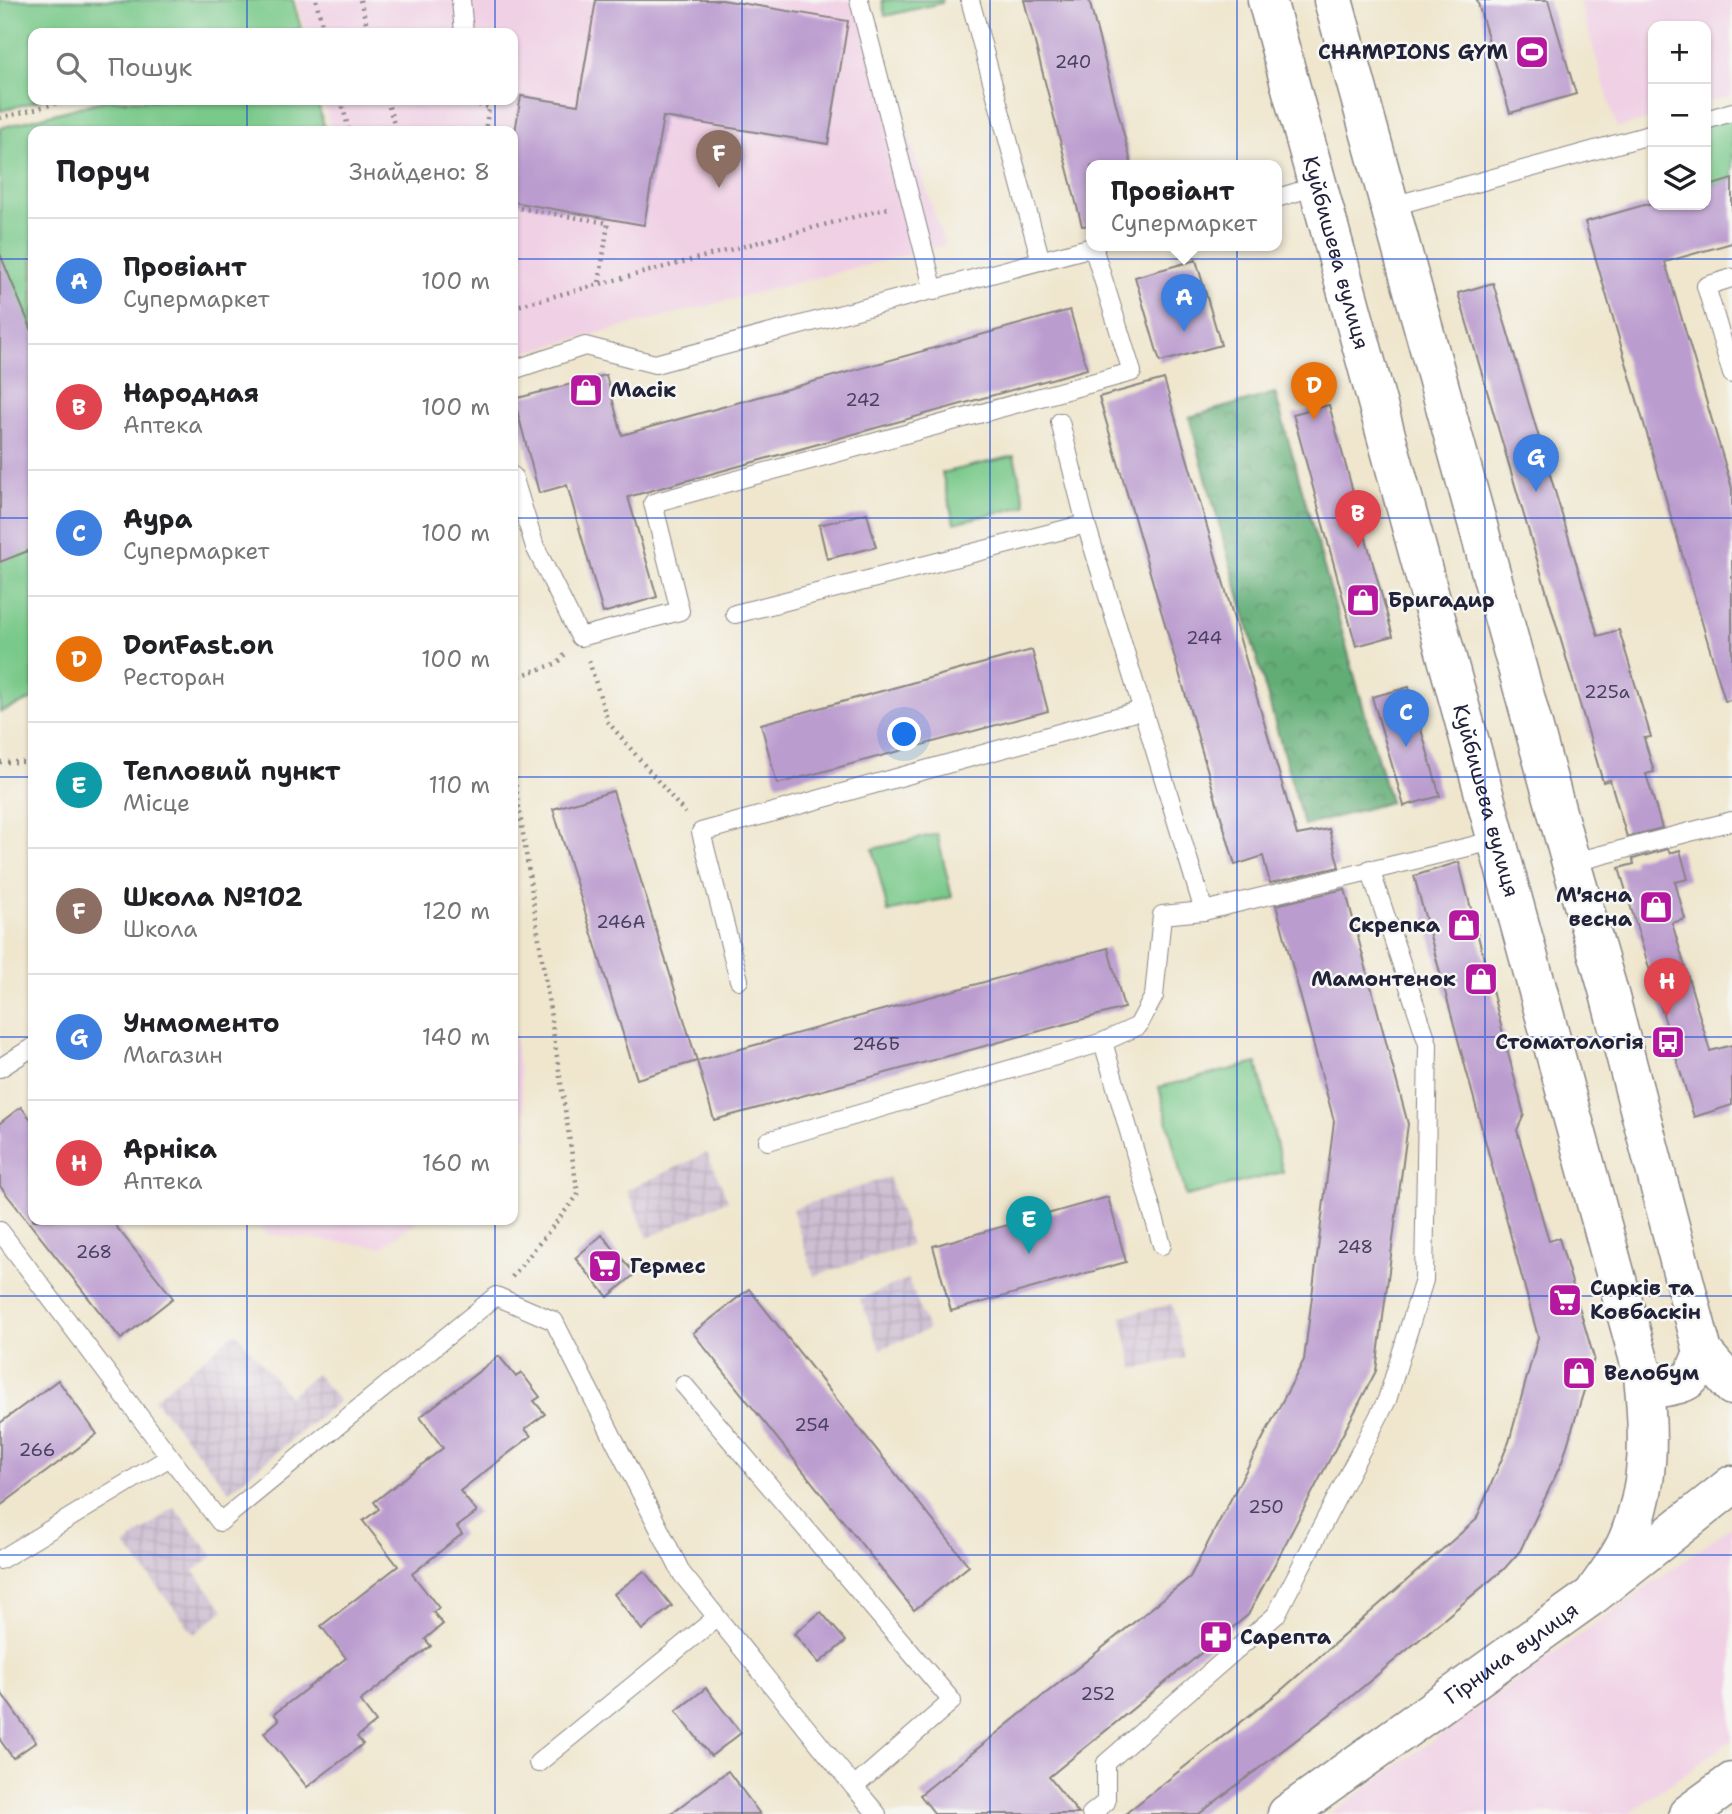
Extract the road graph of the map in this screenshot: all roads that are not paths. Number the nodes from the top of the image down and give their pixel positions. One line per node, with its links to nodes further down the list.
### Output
1 (461, 0): 6 (lane)
2 (859, 0): 17 (lane)
3 (970, 0): 15 (lane)
4 (1266, 0): 10 (main road, Куйбишева вулиця)
5 (1334, 0): 12 (main road)
6 (464, 28)
7 (1732, 112): 8 (lane)
8 (1711, 118)
9 (1648, 135): 12 (lane)
10 (1317, 186): 11 (lane); 26 (main road, Куйбишева вулиця)
11 (1282, 196)
12 (1390, 207): 27 (main road)
13 (1086, 249): 15 (lane)
14 (1095, 251): 21 (lane)
15 (1041, 261): 17 (lane)
16 (1732, 278): 19 (lane)
17 (934, 291): 18 (lane)
18 (518, 368)
19 (1732, 374)
20 (1060, 422): 22 (lane)
21 (518, 492)
22 (1086, 524): 23 (lane); 24 (lane)
23 (735, 614)
24 (1142, 710): 29 (lane); 30 (lane)
25 (1732, 821): 27 (lane)
26 (1497, 840): 28 (lane); 38 (main road, Куйбишева вулиця)
27 (1571, 863): 37 (main road)
28 (1370, 869): 29 (lane); 50 (lane)
29 (1204, 911): 31 (lane)
30 (739, 980)
31 (1103, 1042): 34 (lane); 36 (lane)
32 (28, 1050): 33 (lane)
33 (0, 1068)
34 (768, 1141)
35 (0, 1231): 41 (lane)
36 (1162, 1245)
37 (1703, 1352): 38 (main road); 40 (main road)
38 (1643, 1375): 44 (main road, Куйбишева вулиця)
39 (684, 1385): 48 (lane)
40 (1732, 1386)
41 (170, 1457): 43 (lane); 45 (lane)
42 (1732, 1485): 44 (main road, Гірнича вулиця)
43 (0, 1560)
44 (1593, 1595): 51 (main road, Гірнича вулиця)
45 (716, 1618): 46 (lane); 48 (lane)
46 (537, 1763)
47 (1732, 1782): 52 (main road)
48 (854, 1787): 49 (lane)
49 (877, 1814)
50 (1091, 1814)
51 (1287, 1814)
52 (1688, 1814)

